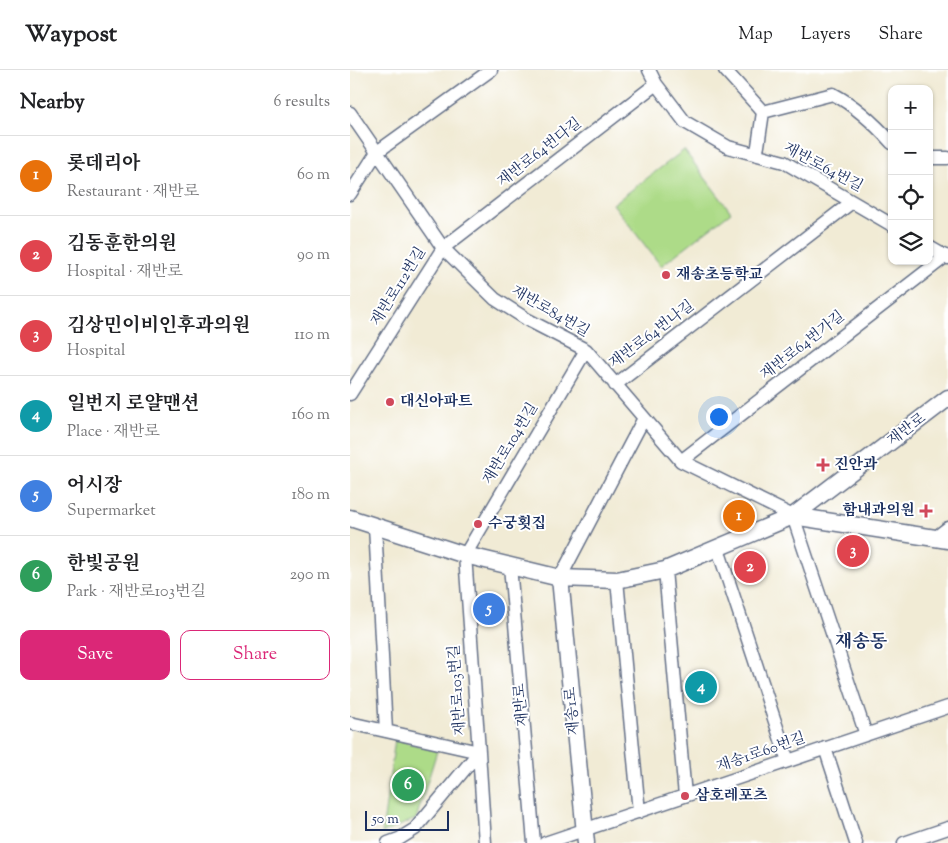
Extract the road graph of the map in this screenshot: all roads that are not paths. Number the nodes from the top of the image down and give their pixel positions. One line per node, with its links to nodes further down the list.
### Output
1 (491, 70): 8 (street)
2 (649, 70): 4 (street, 재반로64번길)
3 (725, 70): 5 (street)
4 (656, 84): 9 (street, 재반로64번길); 15 (street, 재반로64번다길)
5 (763, 112): 7 (street); 9 (street)
6 (350, 113): 8 (street, 재반로84번길)
7 (888, 139)
8 (377, 152): 12 (street); 15 (street, 재반로84번길)
9 (756, 154): 13 (street, 재반로64번길)
10 (933, 158): 11 (street)
11 (948, 158)
12 (350, 194)
13 (852, 202): 14 (street, 재반로64번길); 19 (street, 재반로64번나길)
14 (888, 223)
15 (443, 248): 18 (street, 재반로84번길); 20 (street, 재반로112번길)
16 (933, 249): 17 (street)
17 (947, 257): 23 (street, 재반로64번가길)
18 (586, 350): 19 (street, 재반로84번길); 30 (street, 재반로104번길)
19 (615, 384): 22 (street, 재반로84번길)
20 (350, 394)
21 (948, 398): 24 (main road, 재반로)
22 (644, 418): 23 (street, 재반로84번길); 33 (street)
23 (681, 461): 24 (street, 재반로84번길)
24 (794, 516): 28 (main road); 29 (main road, 재반로); 38 (street)
25 (350, 518): 26 (main road, 재반로)
26 (375, 526): 30 (main road, 재반로); 37 (street)
27 (948, 528): 28 (street)
28 (941, 539)
29 (718, 549): 32 (main road, 재반로); 41 (street)
30 (465, 555): 31 (main road, 재반로); 40 (street, 재반로103번길)
31 (510, 566): 33 (main road, 재반로); 48 (street, 재반로)
32 (665, 570): 34 (main road, 재반로); 42 (street)
33 (560, 578): 34 (main road, 재반로); 45 (main road, 재송1로)
34 (618, 580): 43 (street)
35 (948, 707): 38 (street, 재송1로60번길)
36 (350, 723): 37 (street)
37 (386, 731): 40 (street)
38 (866, 734): 39 (street, 재송1로60번길)
39 (825, 748): 41 (street, 재송1로60번길); 50 (street)
40 (479, 752): 46 (street, 재반로103번길); 47 (street)
41 (788, 761): 42 (street, 재송1로60번길)
42 (685, 796): 43 (street, 재송1로60번길)
43 (639, 812): 45 (street, 재송1로60번길)
44 (948, 828): 51 (street)
45 (585, 837): 49 (street, 재송1로60번길)
46 (388, 843)
47 (485, 843)
48 (534, 843)
49 (545, 843)
50 (856, 843)
51 (904, 843)

